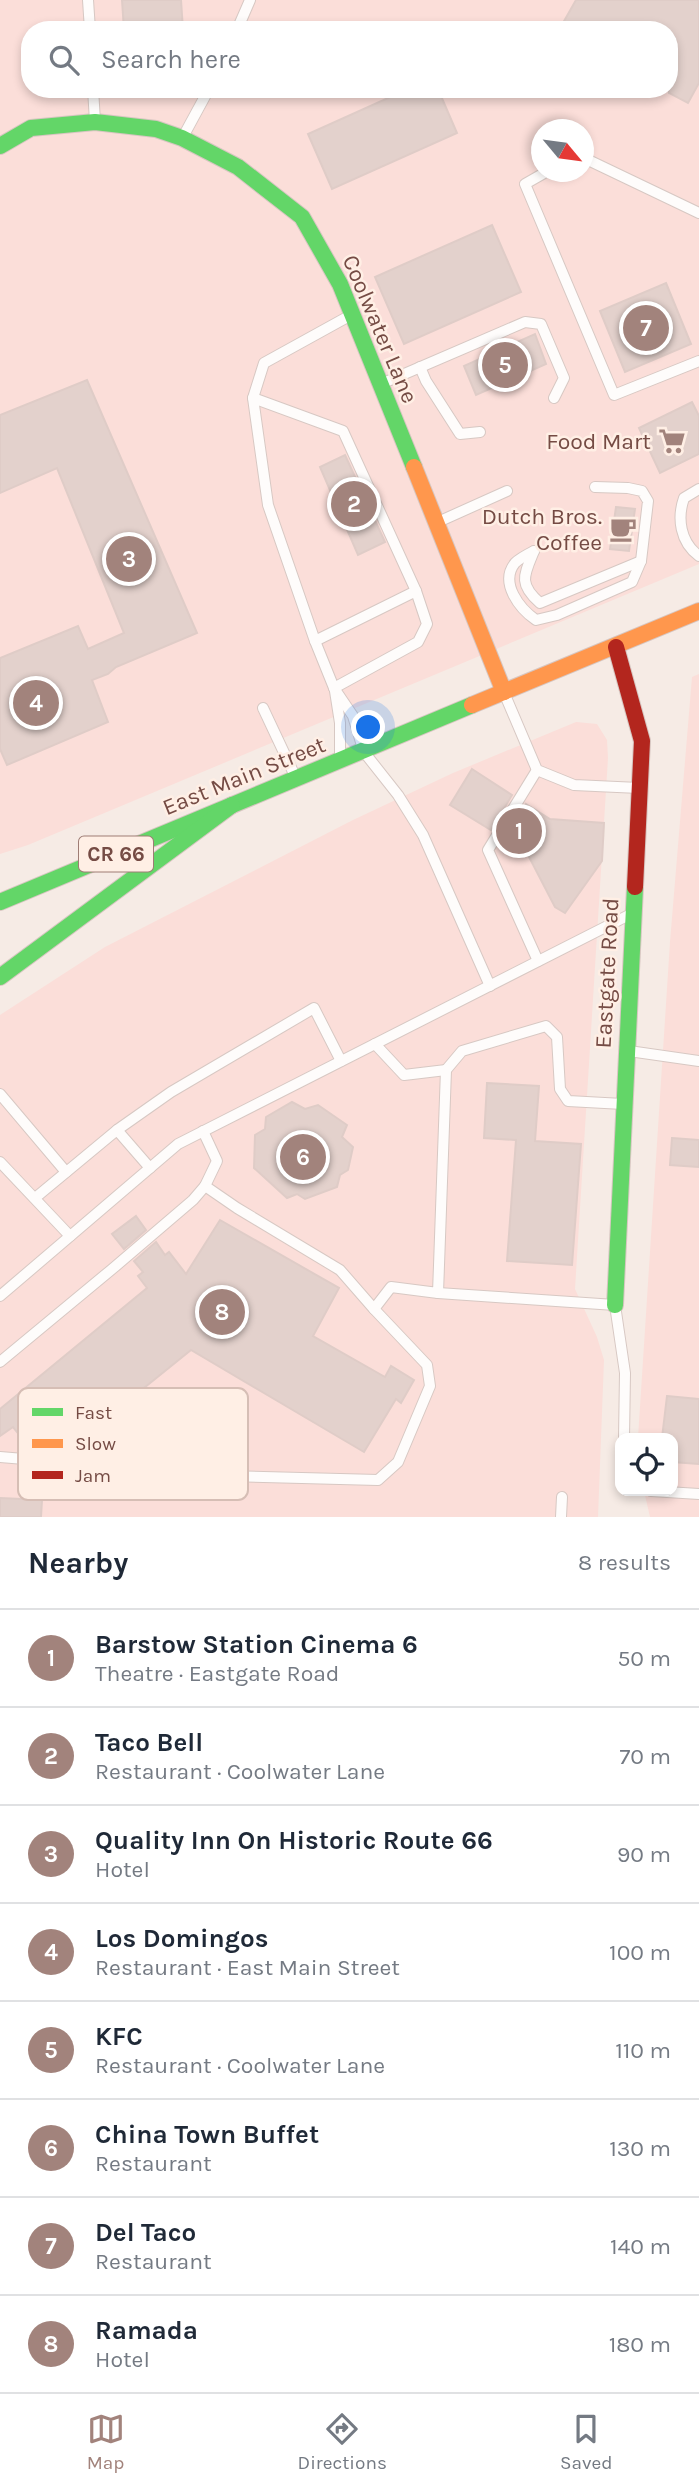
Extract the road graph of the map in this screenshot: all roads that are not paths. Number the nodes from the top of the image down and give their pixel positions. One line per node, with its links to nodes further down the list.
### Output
1 (88, 0): 3 (lane)
2 (250, 0): 4 (lane)
3 (89, 21)
4 (241, 21)
5 (94, 98): 7 (lane)
6 (204, 98): 8 (lane)
7 (95, 122): 8 (main road, Coolwater Lane); 9 (main road, Coolwater Lane)
8 (183, 138): 13 (main road, Coolwater Lane)
9 (0, 146)
10 (594, 164): 12 (lane)
11 (531, 181): 14 (lane)
12 (699, 213)
13 (352, 314): 16 (main road, Coolwater Lane); 17 (lane)
14 (699, 361)
15 (420, 367): 16 (lane); 18 (lane); 19 (lane)
16 (380, 384): 23 (main road, Coolwater Lane)
17 (253, 398): 26 (lane); 28 (lane)
18 (554, 398)
19 (480, 432)
20 (595, 487): 25 (lane)
21 (699, 489): 24 (lane)
22 (507, 491): 23 (lane)
23 (435, 523): 31 (main road, Coolwater Lane)
24 (699, 556)
25 (641, 561): 25 (lane)
26 (416, 591): 28 (lane); 30 (lane)
27 (699, 611): 29 (main road, East Main Street / CR 66)
28 (315, 641): 30 (lane)
29 (616, 647): 31 (main road, East Main Street / CR 66); 37 (main road, Eastgate Road)
30 (334, 688): 33 (lane); 34 (lane)
31 (504, 692): 33 (main road, East Main Street / CR 66); 35 (lane)
32 (263, 708): 36 (lane)
33 (364, 752): 34 (main road, East Main Street / CR 66); 43 (lane)
34 (341, 761): 36 (main road, East Main Street / CR 66)
35 (537, 770): 37 (lane); 41 (lane)
36 (296, 779): 38 (main road, East Main Street / CR 66)
37 (640, 788): 40 (main road, Eastgate Road)
38 (232, 805): 39 (main road, East Main Street / CR 66); 42 (main road)
39 (0, 902)
40 (634, 913): 41 (lane); 45 (main road, Eastgate Road)
41 (538, 961): 43 (lane)
42 (0, 976)
43 (490, 986): 44 (lane)
44 (375, 1044): 46 (lane); 48 (lane)
45 (626, 1051): 47 (lane); 50 (main road, Eastgate Road)
46 (341, 1061): 51 (lane); 52 (lane)
47 (699, 1061)
48 (446, 1070): 50 (lane); 59 (lane)
49 (0, 1094): 55 (lane)
50 (623, 1104): 61 (main road, Eastgate Road)
51 (117, 1130): 54 (lane); 55 (lane)
52 (203, 1131): 54 (lane); 56 (lane)
53 (0, 1162): 57 (lane)
54 (150, 1168): 58 (lane)
55 (66, 1172): 57 (lane)
56 (205, 1186): 62 (lane); 63 (lane)
57 (34, 1198): 58 (lane)
58 (70, 1236): 60 (lane)
59 (438, 1293): 61 (lane); 62 (lane)
60 (0, 1296)
61 (615, 1306): 64 (lane)
62 (374, 1309): 67 (lane)
63 (0, 1362)
64 (624, 1433)
65 (0, 1457): 66 (lane)
66 (18, 1459)
67 (248, 1477)
68 (678, 1493): 69 (lane)
69 (699, 1494)
70 (562, 1497): 71 (lane)
71 (561, 1517)

